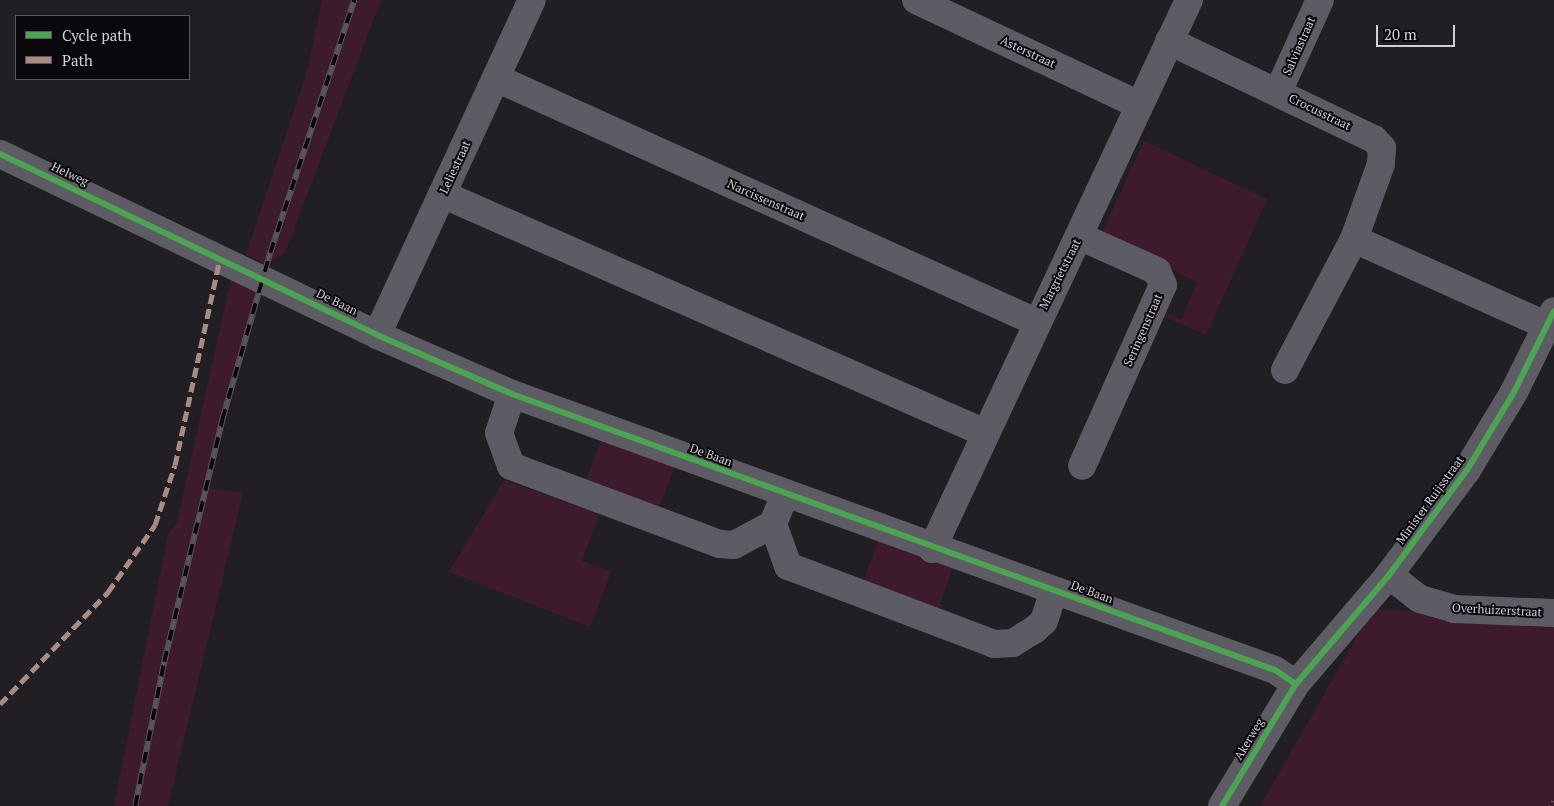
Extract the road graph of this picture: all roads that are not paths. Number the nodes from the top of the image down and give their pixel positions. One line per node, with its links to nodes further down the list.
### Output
1 (532, 0): 6 (street, Leliestraat)
2 (916, 0): 8 (street, Asterstraat)
3 (1189, 0): 5 (street, Margrietstraat)
4 (1320, 0): 7 (street, Salviastraat)
5 (1169, 41): 7 (street, Crocusstraat); 8 (street, Margrietstraat)
6 (496, 78): 10 (street, Leliestraat); 15 (street, Narcissenstraat)
7 (1278, 92): 13 (street, Crocusstraat)
8 (1139, 105): 12 (street, Margrietstraat)
9 (0, 154): 11 (street, Helweg)
10 (442, 194): 16 (street, Leliestraat); 19 (street)
11 (131, 214): 16 (street, De Baan)
12 (1079, 236): 15 (street, Margrietstraat); 20 (street, Seringenstraat)
13 (1354, 239): 14 (street); 17 (street, Crocusstraat)
14 (1551, 318): 24 (street, Minister Ruijsstraat)
15 (1036, 322): 19 (street, Margrietstraat)
16 (377, 335): 18 (street, De Baan)
17 (1285, 370)
18 (512, 394): 21 (street, De Baan); 22 (street)
19 (985, 433): 23 (street, Margrietstraat)
20 (1082, 466)
21 (785, 494): 22 (street); 23 (street, De Baan)
22 (774, 524): 25 (street, De Baan)
23 (932, 548): 25 (street, De Baan)
24 (1389, 575): 26 (street, Overhuizerstraat); 27 (street, Minister Ruijsstraat)
25 (1054, 591): 27 (street, De Baan)
26 (1554, 613)
27 (1296, 684): 28 (street, Akerweg)
28 (1222, 806)

